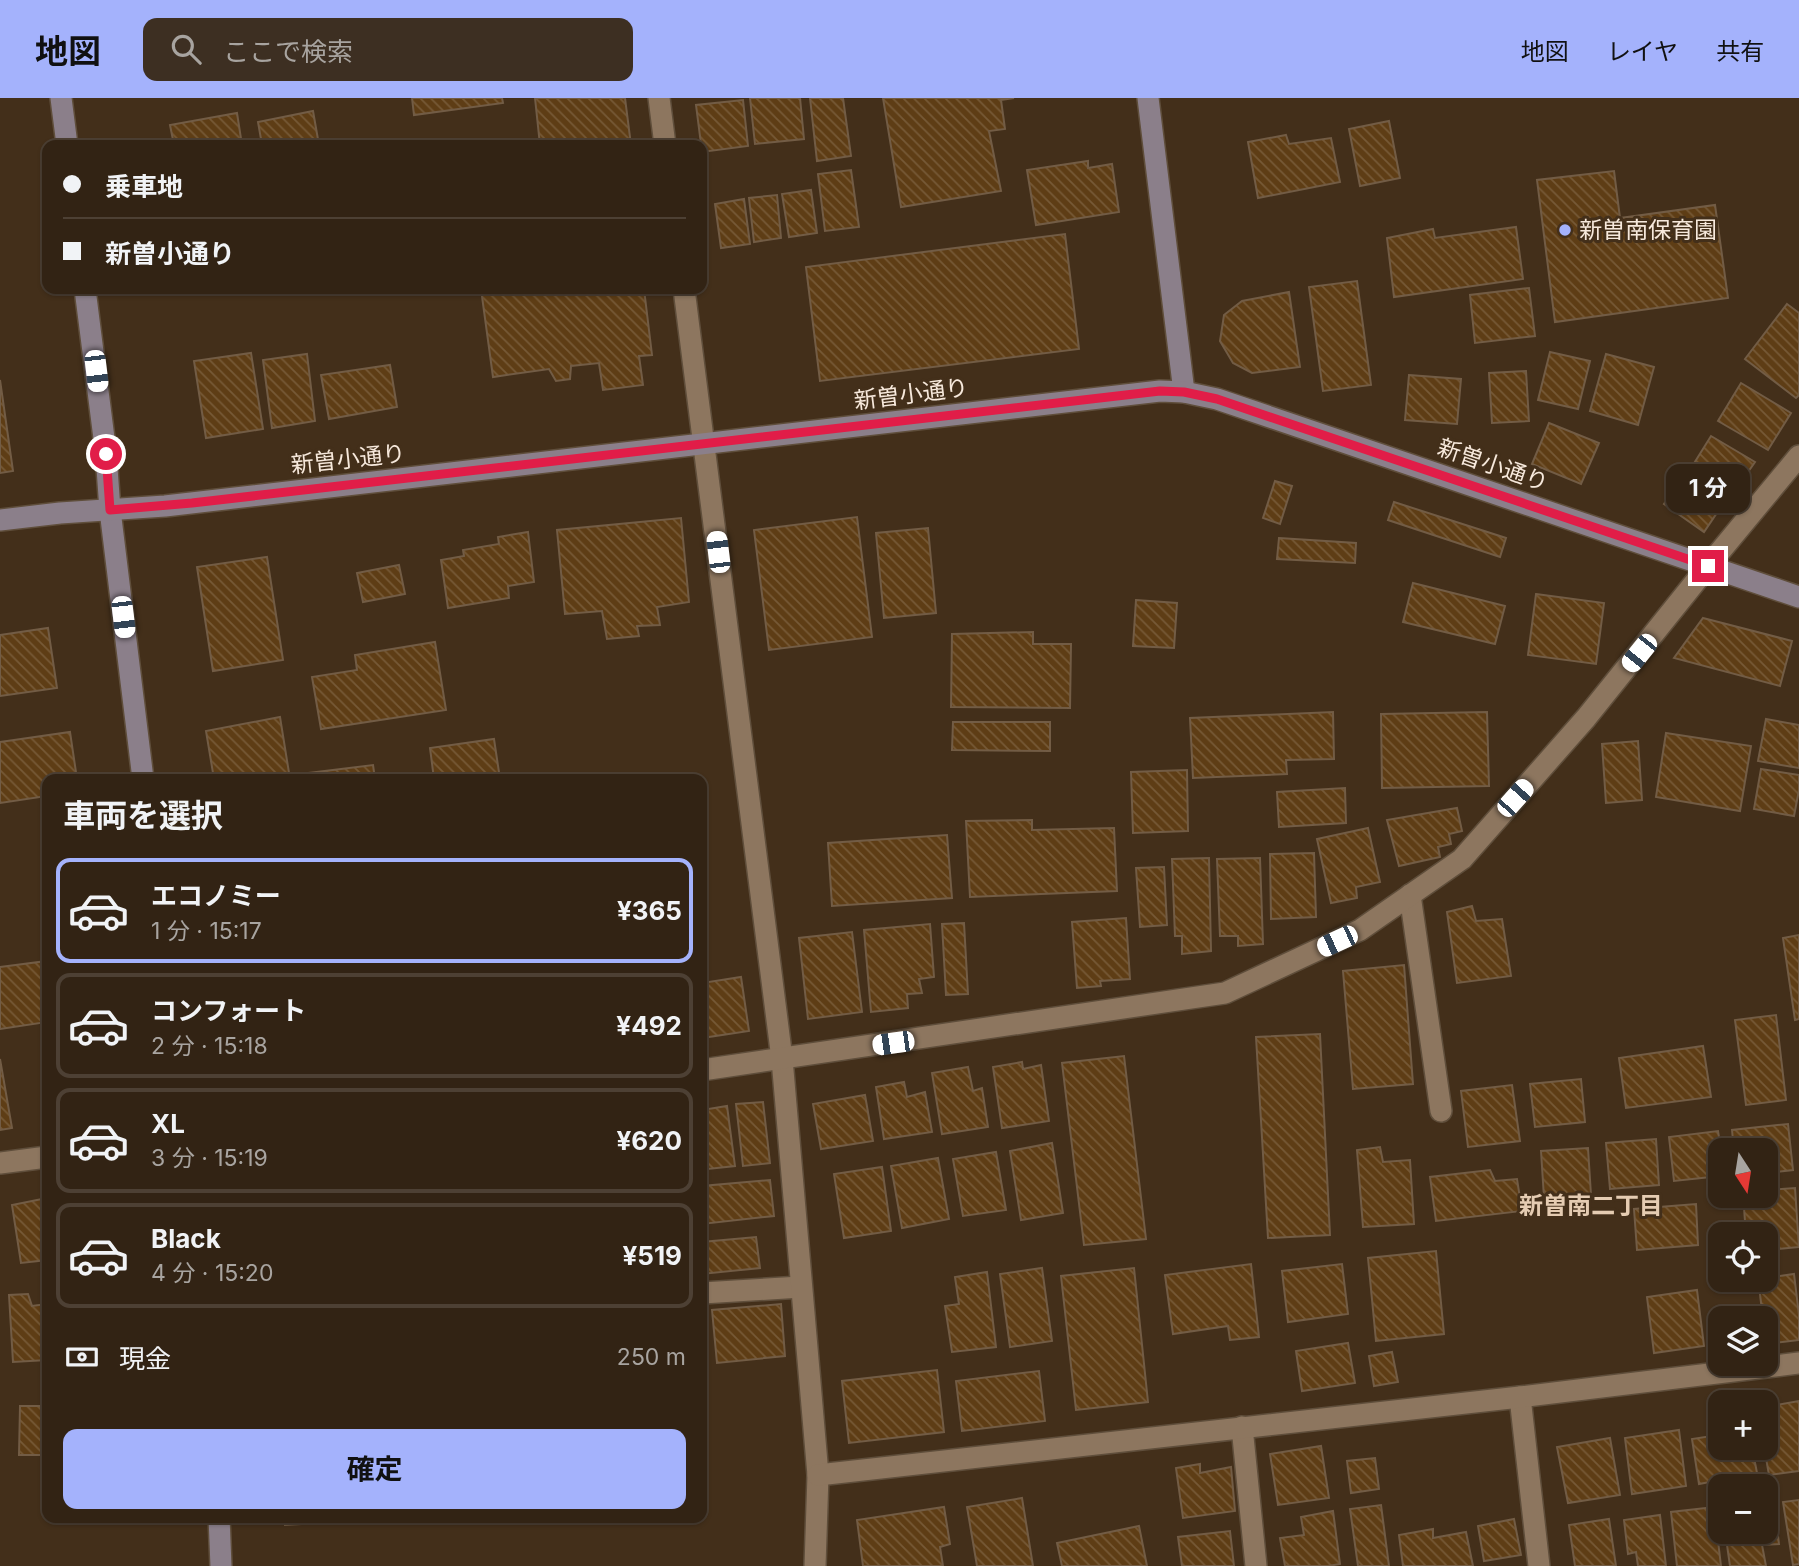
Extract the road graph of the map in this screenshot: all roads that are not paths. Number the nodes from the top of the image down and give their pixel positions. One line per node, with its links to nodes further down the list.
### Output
1 (61, 98): 4 (street)
2 (659, 98): 5 (street)
3 (1148, 98): 8 (street)
4 (66, 140)
5 (664, 140)
6 (86, 294): 11 (street)
7 (685, 294): 9 (street)
8 (1184, 392): 9 (street, 新曽小通り); 13 (street, 新曽小通り)
9 (704, 445): 11 (street, 新曽小通り); 17 (street)
10 (1799, 456): 13 (street)
11 (110, 510): 12 (street, 新曽小通り); 15 (street)
12 (0, 520)
13 (1708, 566): 14 (street, 新曽小通り); 16 (street)
14 (1799, 597)
15 (142, 774)
16 (1410, 895): 17 (street); 19 (street)
17 (782, 1059): 18 (street); 22 (street)
18 (707, 1069)
19 (1441, 1111)
20 (42, 1158): 21 (street)
21 (0, 1163)
22 (801, 1287): 23 (street); 27 (street)
23 (707, 1293)
24 (1799, 1363): 25 (street)
25 (1520, 1396): 26 (street); 32 (street)
26 (1242, 1427): 27 (street); 31 (street)
27 (818, 1475): 30 (street)
28 (219, 1523): 29 (street)
29 (220, 1566)
30 (815, 1566)
31 (1256, 1566)
32 (1539, 1566)

